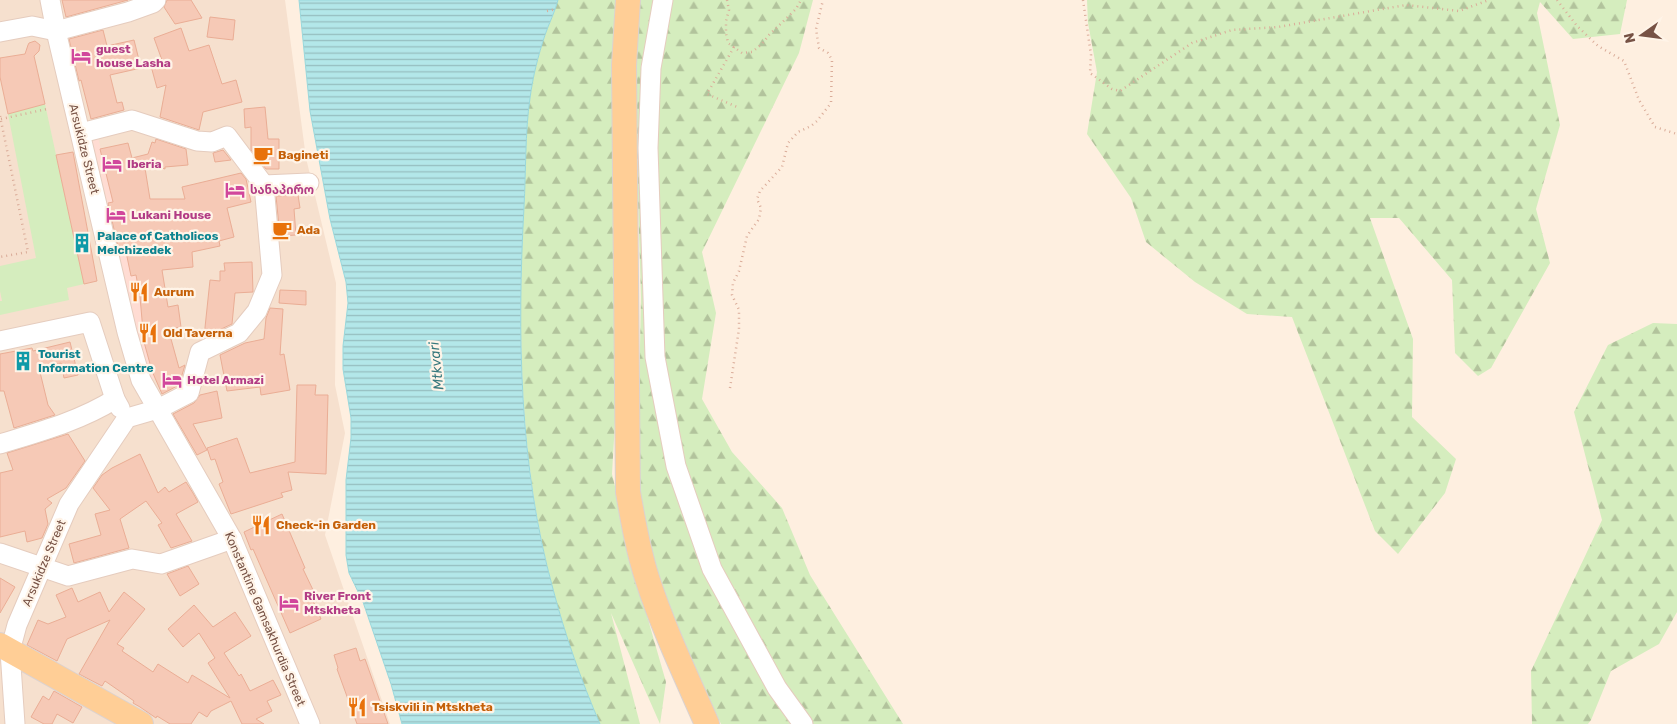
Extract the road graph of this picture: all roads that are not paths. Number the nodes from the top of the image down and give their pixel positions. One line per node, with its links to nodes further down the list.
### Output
1 (50, 0): 5 (street, Arsukidze Street)
2 (156, 0): 5 (street)
3 (628, 0): 22 (main road)
4 (663, 0): 23 (street)
5 (56, 31): 6 (street); 7 (street, Arsukidze Street)
6 (0, 32)
7 (81, 133): 9 (street); 10 (street, Arsukidze Street)
8 (309, 183): 9 (street)
9 (264, 185): 13 (street)
10 (104, 323): 11 (street); 12 (street); 13 (street, Arsukidze Street)
11 (0, 340)
12 (121, 408): 13 (street); 14 (street); 17 (street, Arsukidze Street)
13 (158, 410): 15 (street, Konstantine Gamsakhurdia Street)
14 (0, 444)
15 (232, 539): 17 (street); 21 (street, Konstantine Gamsakhurdia Street)
16 (0, 553): 17 (street)
17 (43, 567): 18 (street, Arsukidze Street)
18 (5, 648): 19 (street, Arsukidze Street); 20 (main road)
19 (15, 724)
20 (141, 724)
21 (310, 724)
22 (708, 724)
23 (803, 724)

